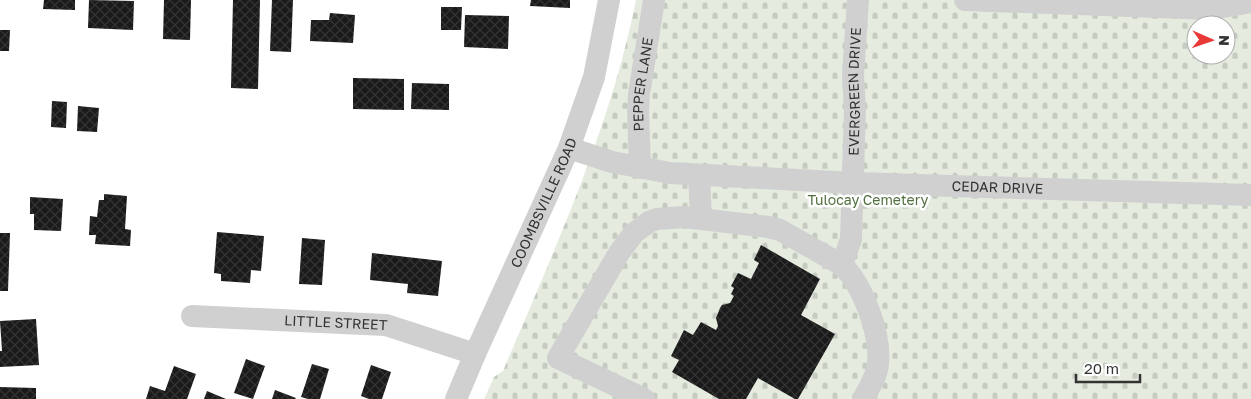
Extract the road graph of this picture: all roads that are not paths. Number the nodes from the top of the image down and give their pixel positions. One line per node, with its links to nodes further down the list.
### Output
1 (609, 0): 6 (street, COOMBSVILLE ROAD)
2 (654, 0): 7 (street, PEPPER LANE)
3 (858, 0): 9 (street, EVERGREEN DRIVE)
4 (964, 0): 5 (street)
5 (1251, 2)
6 (569, 148): 7 (street, CEDAR DRIVE); 14 (street, COOMBSVILLE ROAD)
7 (640, 168): 8 (street, CEDAR DRIVE)
8 (699, 175): 9 (street, CEDAR DRIVE); 11 (street)
9 (853, 183): 10 (street, CEDAR DRIVE); 12 (street, EVERGREEN DRIVE)
10 (1251, 195)
11 (701, 218): 12 (street); 16 (street)
12 (842, 265): 17 (street)
13 (192, 316): 14 (street, LITTLE STREET)
14 (474, 354): 15 (street, COOMBSVILLE ROAD)
15 (456, 399)
16 (644, 399)
17 (863, 399)

